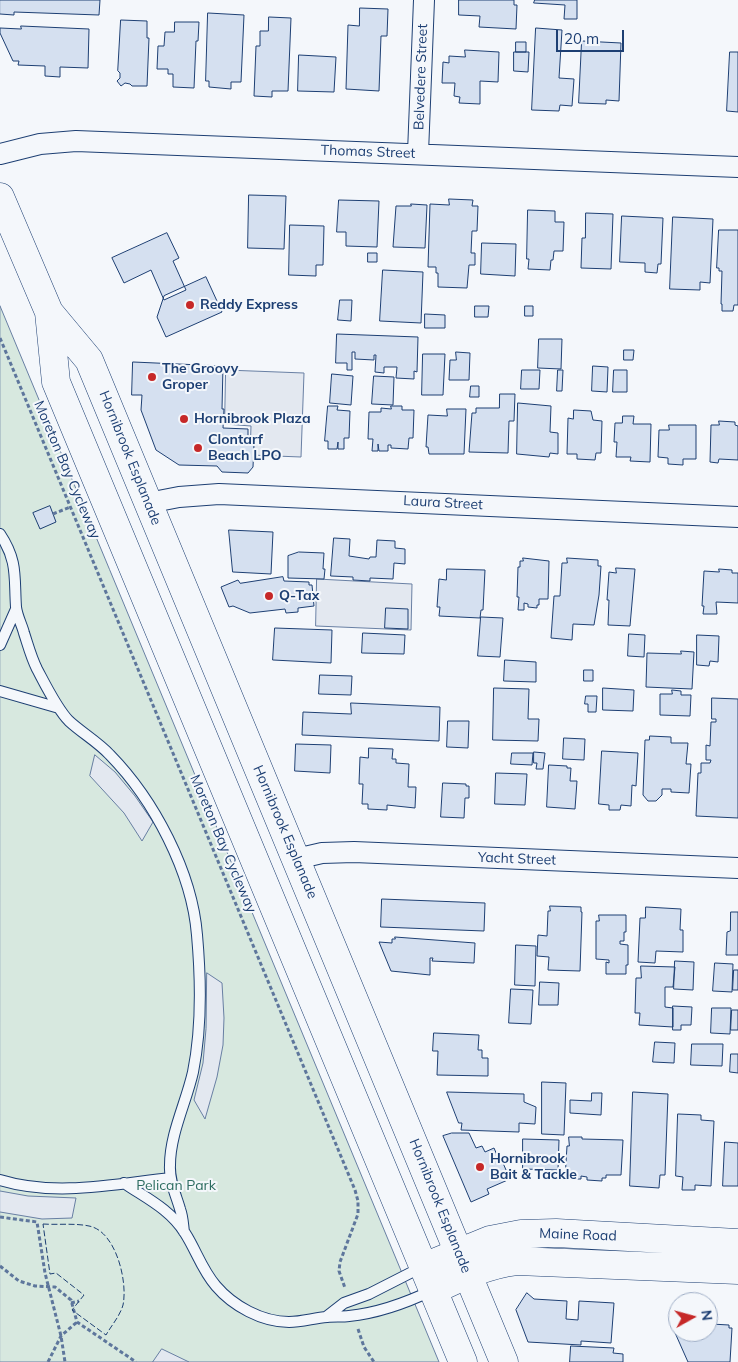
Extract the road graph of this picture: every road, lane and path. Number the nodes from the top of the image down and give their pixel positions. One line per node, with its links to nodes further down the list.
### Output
1 (424, 0): 2 (street, Belvedere Street)
2 (418, 153): 3 (street, Thomas Street); 4 (street, Thomas Street)
3 (0, 154)
4 (738, 167)
5 (0, 197): 6 (main road, Hornibrook Esplanade)
6 (49, 312): 8 (main road, Hornibrook Esplanade); 28 (main road, Hornibrook Esplanade)
7 (0, 338): 9 (path, Moreton Bay Cycleway)
8 (148, 503): 11 (street, Laura Street); 17 (main road, Hornibrook Esplanade)
9 (70, 507): 10 (path); 31 (path, Moreton Bay Cycleway)
10 (53, 514)
11 (738, 517)
12 (0, 534): 13 (lane)
13 (16, 609): 14 (lane); 16 (lane)
14 (0, 645)
15 (0, 691): 16 (lane)
16 (59, 708): 19 (lane)
17 (296, 859): 18 (street, Yacht Street); 25 (main road, Hornibrook Esplanade)
18 (738, 868)
19 (170, 1178): 21 (lane); 23 (lane)
20 (0, 1180): 21 (lane)
21 (124, 1183): 23 (lane)
22 (0, 1217): 29 (path)
23 (184, 1232): 34 (lane)
24 (738, 1243): 25 (main road, Maine Road)
25 (463, 1263): 27 (main road, Maine Road); 28 (main road, Maine Road); 42 (main road, Hornibrook Esplanade)
26 (0, 1266): 29 (path)
27 (738, 1270)
28 (429, 1278): 31 (lane); 33 (lane); 41 (main road, Hornibrook Esplanade)
29 (48, 1288): 32 (path); 36 (path)
30 (79, 1301): 32 (path)
31 (349, 1302): 34 (lane)
32 (72, 1303): 35 (path)
33 (354, 1316): 34 (lane); 40 (path)
34 (326, 1317)
35 (77, 1322): 36 (path); 39 (path)
36 (61, 1336): 37 (path); 38 (path)
37 (48, 1362)
38 (65, 1362)
39 (136, 1362)
40 (374, 1362)
41 (463, 1362)
42 (504, 1362)

